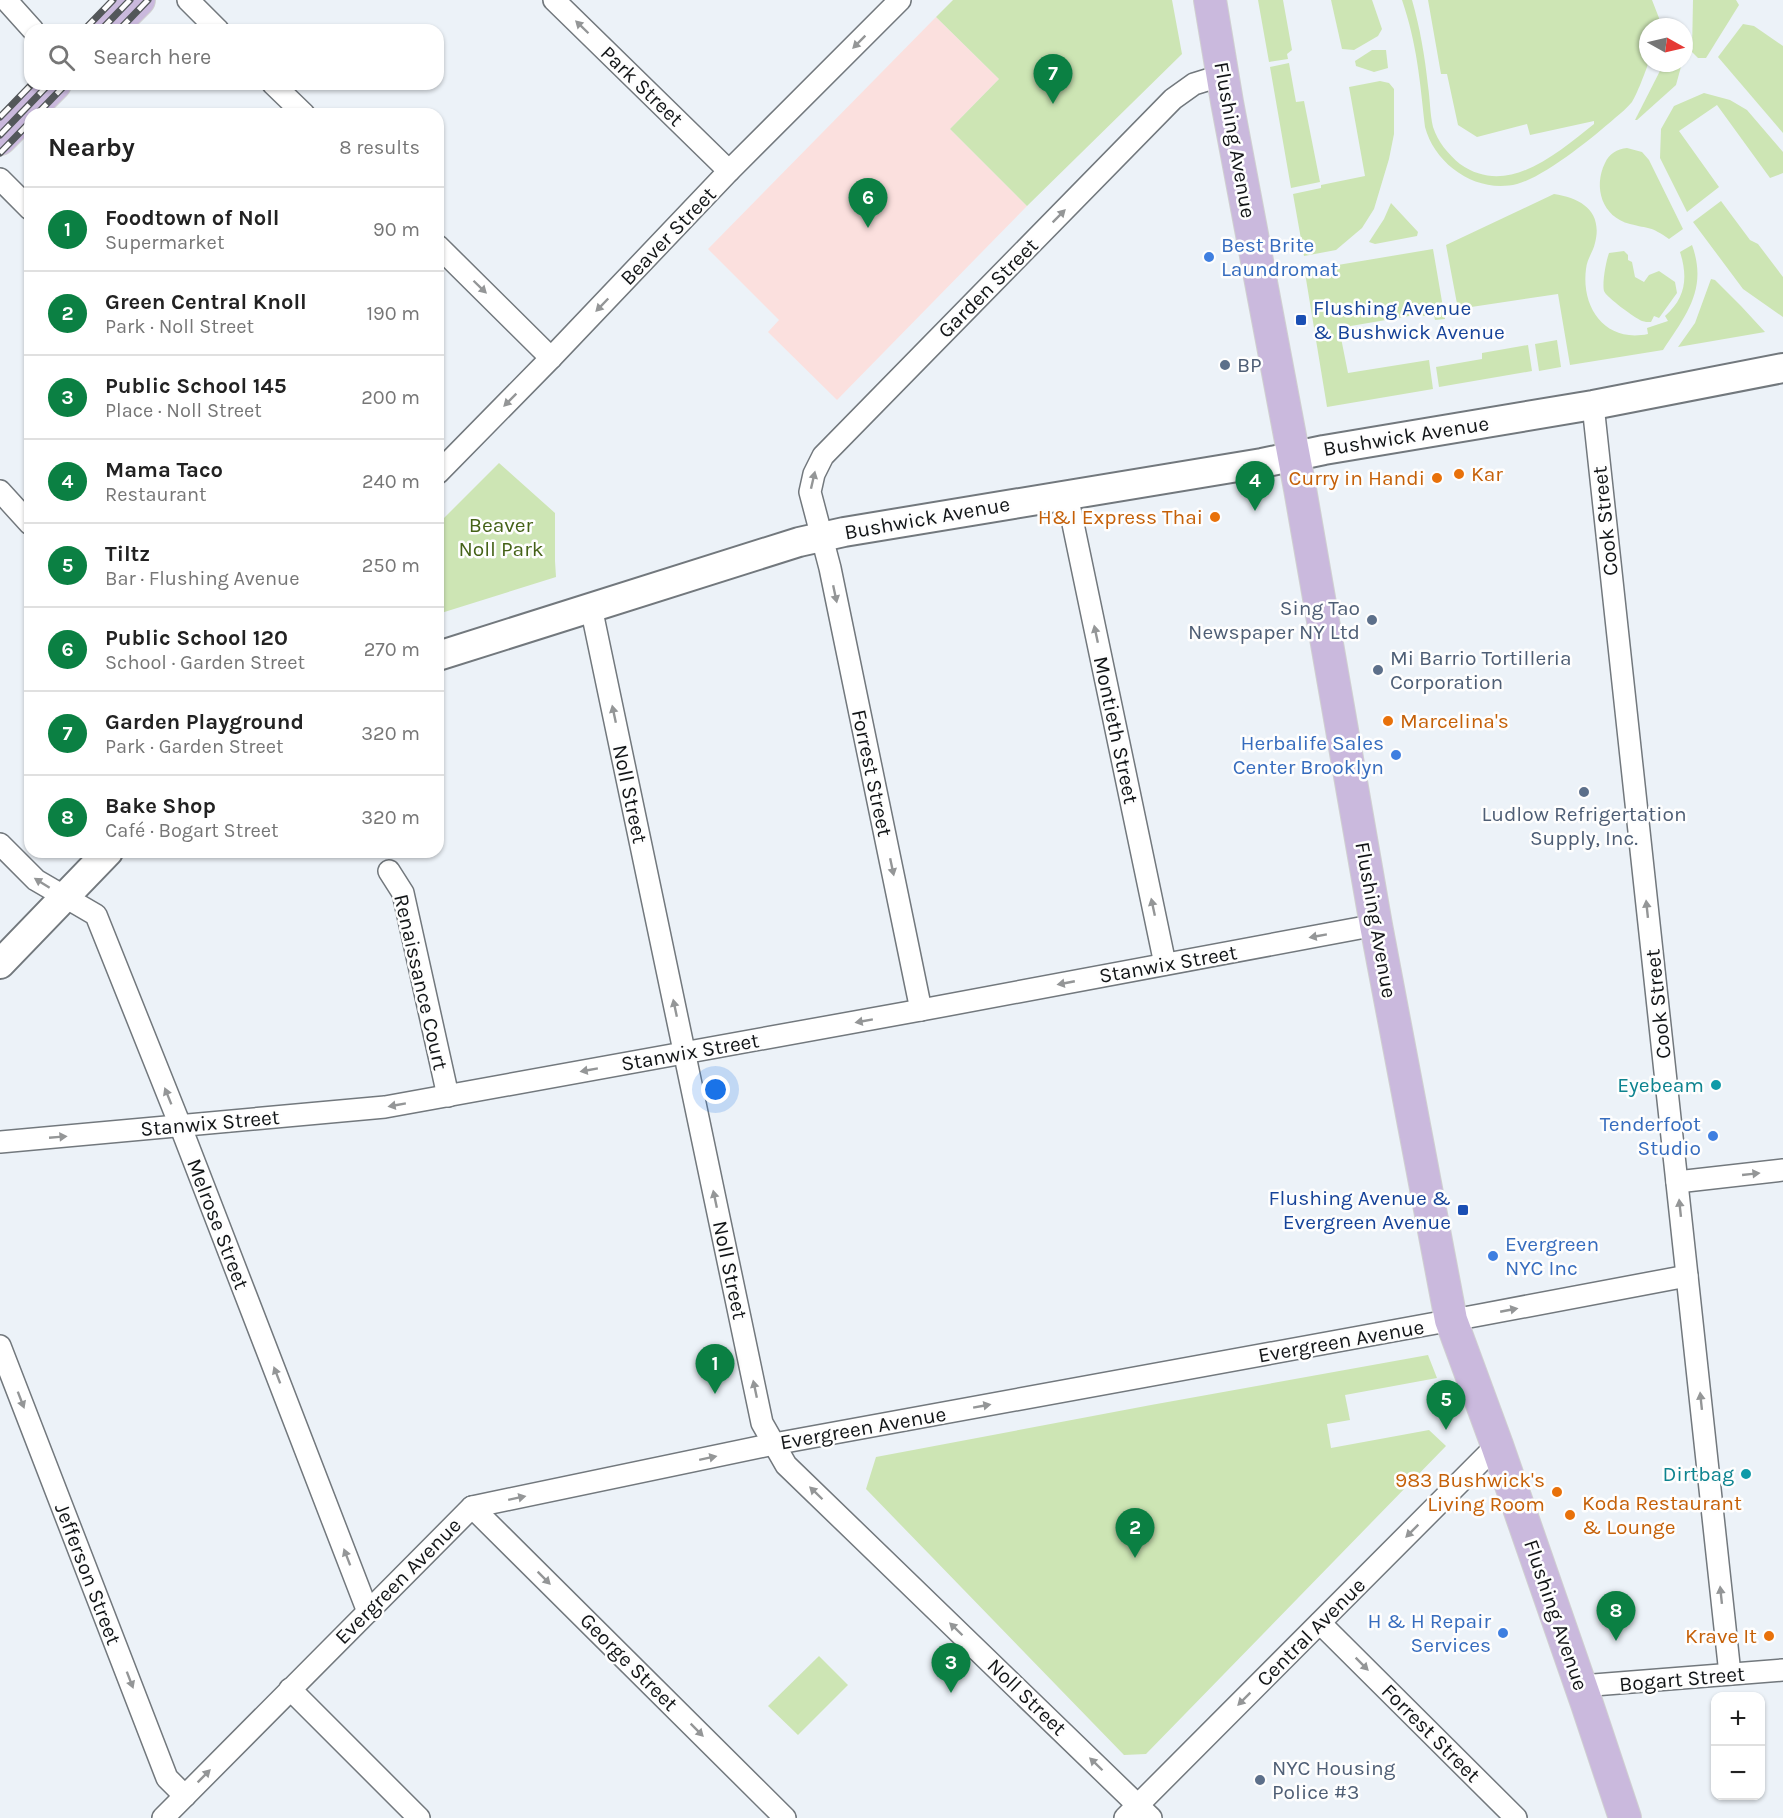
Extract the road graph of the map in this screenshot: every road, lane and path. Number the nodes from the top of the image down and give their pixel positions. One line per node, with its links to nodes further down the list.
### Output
1 (6, 0): 7 (street)
2 (139, 0): 8 (main road)
3 (188, 0): 9 (street)
4 (554, 0): 17 (street, Park Street, one-way to 4)
5 (900, 0): 17 (street, Beaver Street, one-way to 17)
6 (1210, 0): 10 (main road, Flushing Avenue)
7 (28, 24)
8 (115, 24)
9 (212, 24)
10 (1223, 75): 24 (main road, Flushing Avenue); 29 (street, Garden Street, one-way to 10)
11 (49, 90): 13 (main road)
12 (279, 90): 14 (street)
13 (31, 108)
14 (298, 108)
15 (24, 115): 16 (main road)
16 (0, 139)
17 (729, 171): 21 (street, Beaver Street, one-way to 21)
18 (0, 179): 19 (street)
19 (24, 203)
20 (444, 252): 21 (street, one-way to 21)
21 (551, 358): 25 (street, Beaver Street, one-way to 25)
22 (1783, 368): 23 (main road, Bushwick Avenue)
23 (1593, 405): 24 (main road, Bushwick Avenue); 45 (street, Cook Street, one-way to 23)
24 (1294, 456): 27 (main road, Bushwick Avenue); 36 (main road, Flushing Avenue)
25 (444, 467)
26 (0, 491): 28 (street)
27 (1067, 495): 29 (main road, Bushwick Avenue); 38 (street, Montieth Street, one-way to 27)
28 (24, 517)
29 (822, 537): 30 (main road, Bushwick Avenue); 39 (street, Forrest Street, one-way to 39)
30 (591, 608): 31 (main road, Bushwick Avenue); 40 (street, Noll Street, one-way to 30)
31 (444, 654)
32 (0, 844): 35 (street, Melrose Street, one-way to 32)
33 (102, 858): 35 (main road)
34 (389, 871): 41 (street, Renaissance Court)
35 (66, 897): 37 (main road); 42 (street, Melrose Street, one-way to 35)
36 (1376, 926): 38 (street, Stanwix Street, one-way to 38); 47 (main road, Flushing Avenue)
37 (0, 964)
38 (1165, 964): 39 (street, Stanwix Street, one-way to 39)
39 (921, 1011): 40 (street, Stanwix Street, one-way to 40)
40 (685, 1053): 41 (street, Stanwix Street, one-way to 41); 49 (street, Noll Street, one-way to 40)
41 (448, 1096): 42 (street, Stanwix Street, one-way to 42)
42 (180, 1125): 43 (street, Stanwix Street, one-way to 42); 52 (street, Melrose Street, one-way to 42)
43 (0, 1142)
44 (1783, 1170): 45 (street, one-way to 44)
45 (1677, 1182): 46 (street, Cook Street, one-way to 45)
46 (1687, 1276): 47 (street, Evergreen Avenue, one-way to 46); 55 (street, Cook Street, one-way to 46)
47 (1451, 1320): 49 (street, Evergreen Avenue, one-way to 47); 50 (main road, Flushing Avenue)
48 (0, 1346): 58 (street, Jefferson Street, one-way to 58)
49 (774, 1444): 51 (street, Evergreen Avenue, one-way to 49); 59 (street, Noll Street, one-way to 49)
50 (1497, 1445): 53 (street, Central Avenue, one-way to 53); 56 (main road, Flushing Avenue)
51 (472, 1507): 52 (street, Evergreen Avenue); 62 (street, George Street, one-way to 62)
52 (368, 1612): 57 (street, Evergreen Avenue)
53 (1320, 1623): 59 (street, Central Avenue, one-way to 59); 63 (street, Forrest Street, one-way to 63)
54 (1783, 1670): 55 (street, Bogart Street)
55 (1730, 1674): 56 (street, Bogart Street)
56 (1581, 1686): 64 (main road, Flushing Avenue)
57 (290, 1689): 58 (street, Evergreen Avenue, one-way to 57); 61 (street)
58 (185, 1796): 60 (street, Evergreen Avenue)
59 (1138, 1814)
60 (163, 1818)
61 (419, 1818)
62 (785, 1818)
63 (1516, 1818)
64 (1624, 1818)

